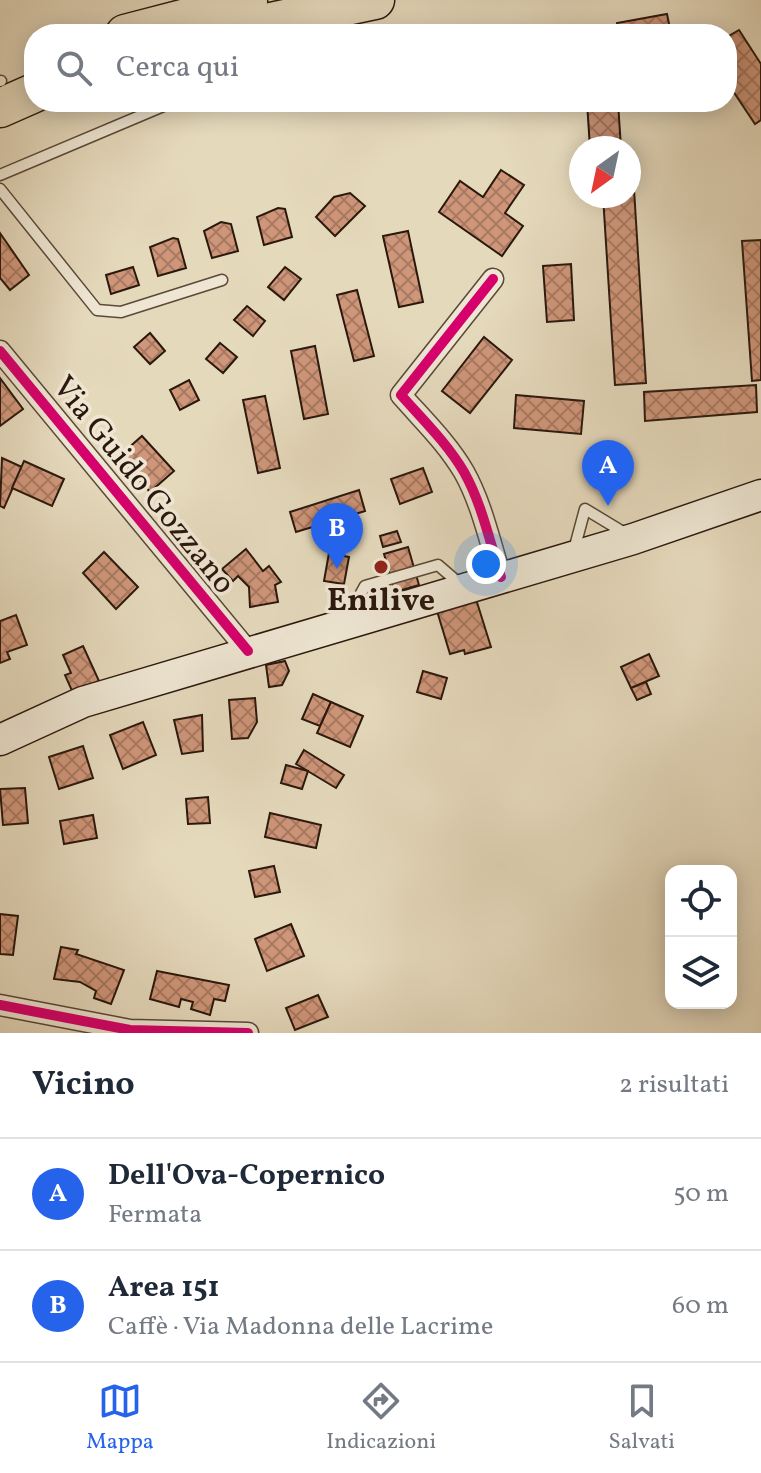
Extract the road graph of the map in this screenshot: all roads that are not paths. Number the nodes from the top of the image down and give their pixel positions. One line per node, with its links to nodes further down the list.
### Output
1 (254, 0): 3 (highway)
2 (375, 0): 4 (highway)
3 (163, 24)
4 (261, 24)
5 (24, 71): 6 (highway)
6 (0, 81)
7 (24, 97): 8 (highway)
8 (0, 108)
9 (149, 112): 10 (lane)
10 (0, 175)
11 (0, 189): 13 (lane)
12 (493, 279): 18 (street)
13 (222, 280)
14 (0, 351): 21 (street, Via Guido Gozzano)
15 (761, 495): 16 (main road)
16 (633, 539): 17 (main road); 17 (lane)
17 (564, 560): 18 (main road)
18 (501, 577): 19 (main road)
19 (464, 588): 20 (main road); 20 (lane)
20 (344, 626): 21 (main road)
21 (248, 651): 22 (main road)
22 (0, 740)
23 (0, 1005): 24 (street)
24 (130, 1031): 25 (street)
25 (248, 1033)

